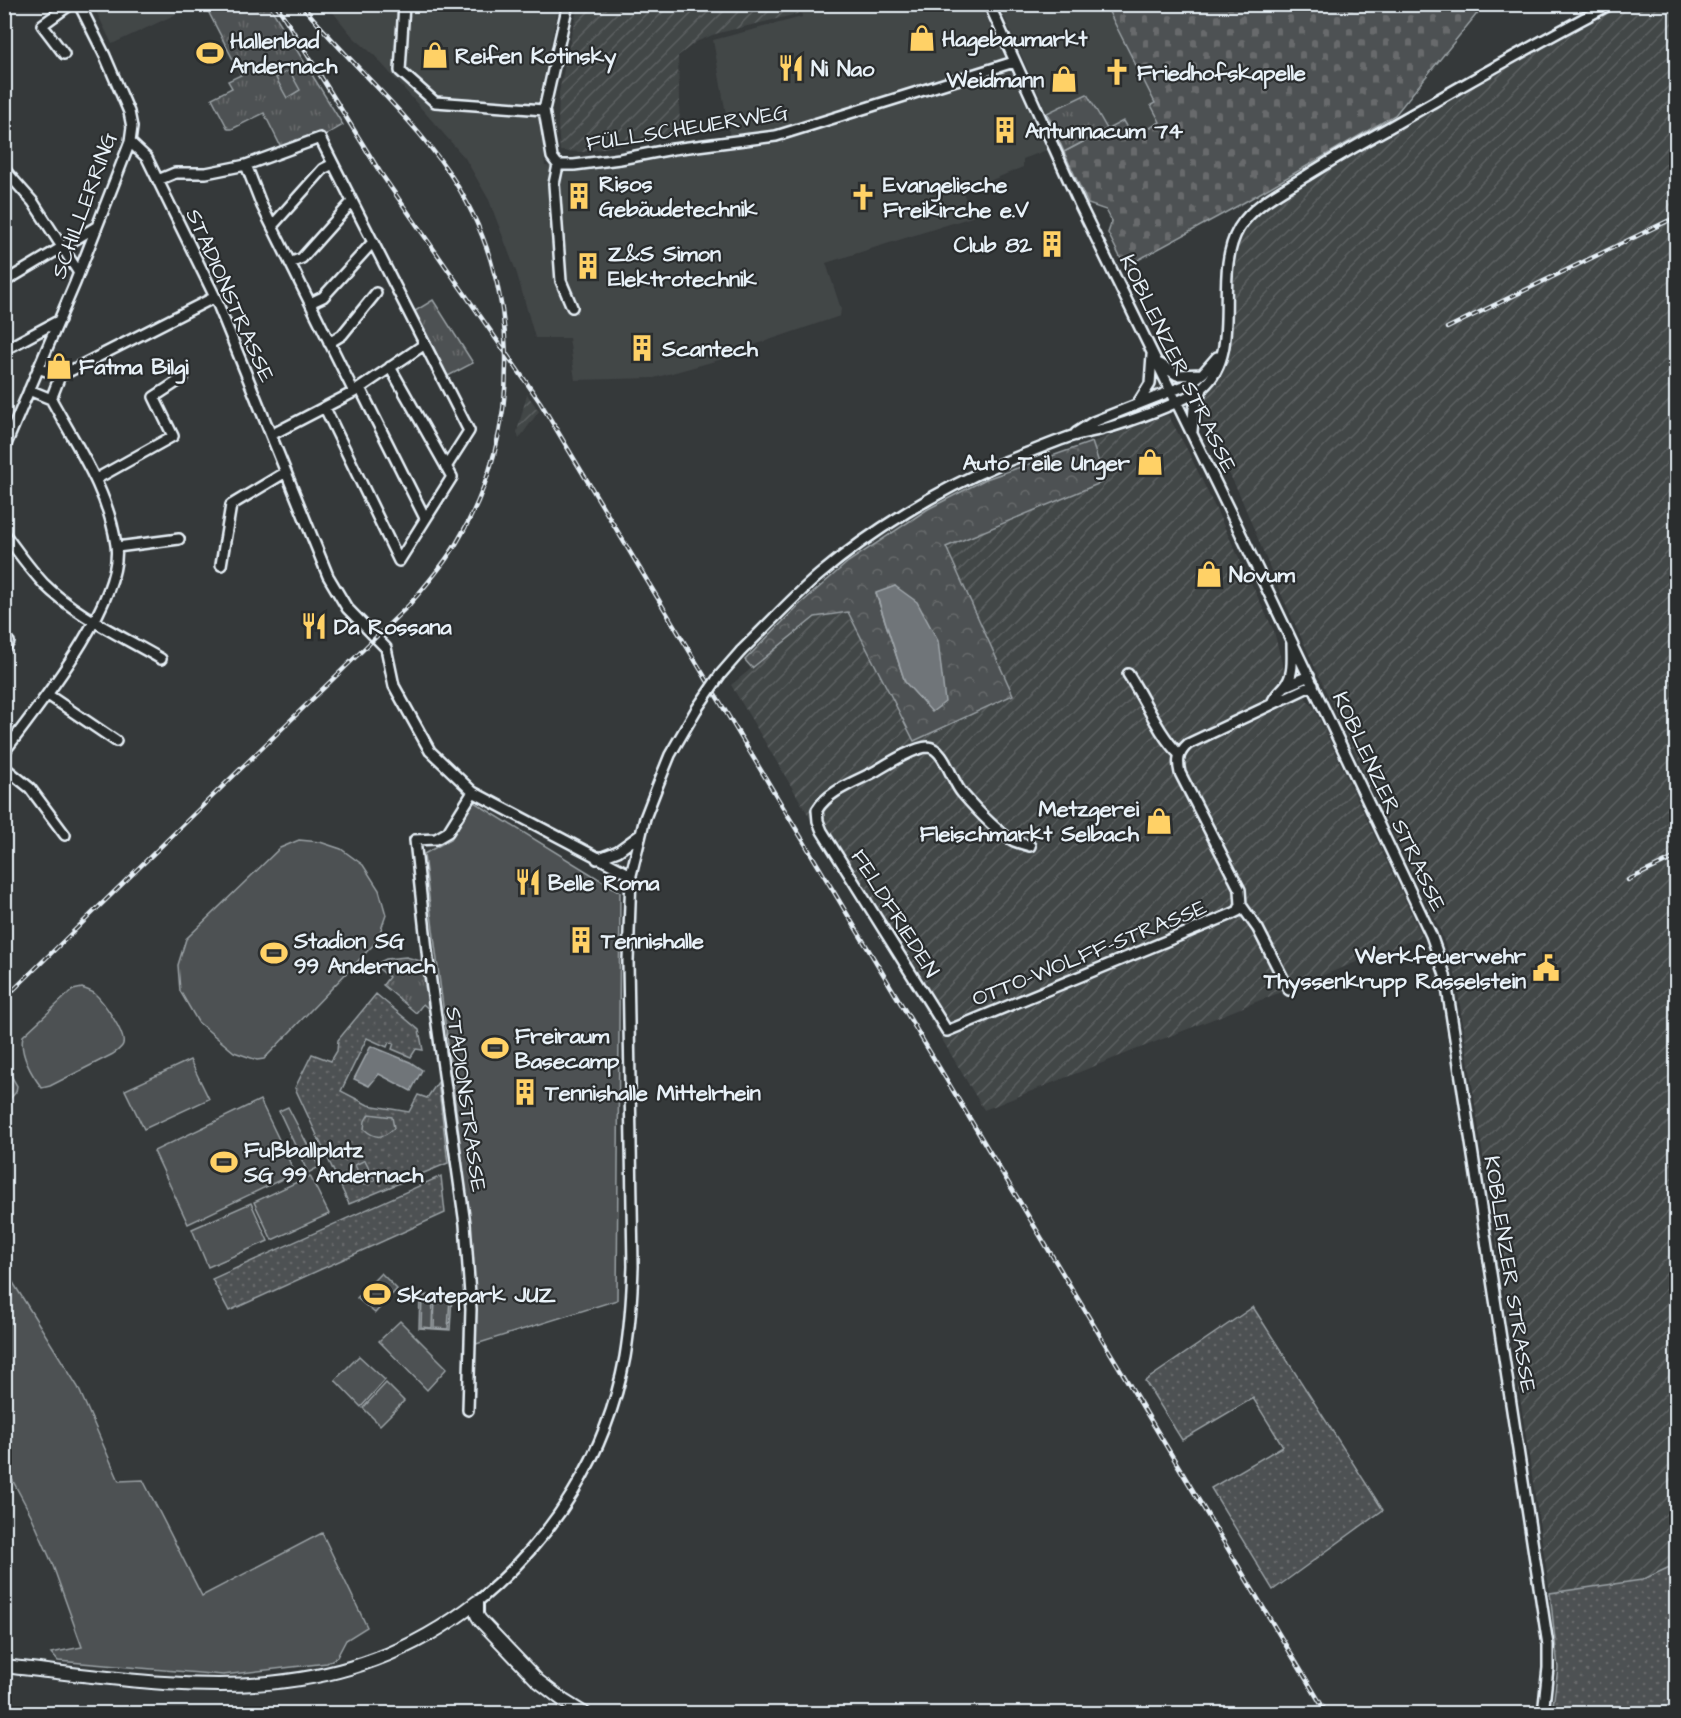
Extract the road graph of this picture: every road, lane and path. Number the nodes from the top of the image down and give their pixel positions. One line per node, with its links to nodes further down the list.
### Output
1 (71, 4): 7 (street)
2 (79, 4): 10 (street, SCHILLERRING)
3 (404, 4): 9 (street)
4 (568, 4): 9 (street, FÜLLSCHEUERWEG)
5 (989, 4): 8 (street, KOBLENZER STRASSE)
6 (1611, 4): 32 (street)
7 (64, 54)
8 (1014, 62): 13 (street, FÜLLSCHEUERWEG); 33 (street, KOBLENZER STRASSE)
9 (544, 110): 13 (street, FÜLLSCHEUERWEG)
10 (130, 141): 15 (street, STADIONSTRASSE); 18 (street, SCHILLERRING)
11 (333, 164): 12 (street); 16 (street); 17 (street)
12 (246, 165): 15 (street); 17 (street)
13 (558, 165): 27 (street)
14 (4, 169): 20 (street)
15 (158, 180): 25 (street, STADIONSTRASSE)
16 (352, 202): 19 (street); 21 (street)
17 (272, 226): 21 (street)
18 (96, 227): 20 (street); 22 (street, SCHILLERRING)
19 (373, 243): 26 (street); 30 (street)
20 (62, 247): 22 (street); 23 (street)
21 (290, 263): 26 (street)
22 (79, 273): 28 (street, SCHILLERRING)
23 (4, 282)
24 (376, 293): 29 (street)
25 (215, 297): 37 (street); 48 (street, STADIONSTRASSE)
26 (310, 303): 29 (street)
27 (572, 307)
28 (60, 320): 31 (street); 35 (street, SCHILLERRING)
29 (329, 343): 41 (street)
30 (425, 344): 34 (street); 51 (street)
31 (4, 350)
32 (1222, 350): 36 (street); 39 (street)
33 (1155, 357): 36 (street); 42 (street, KOBLENZER STRASSE); 45 (street)
34 (390, 367): 41 (street); 51 (street)
35 (38, 368): 37 (street); 40 (street, SCHILLERRING)
36 (1202, 374): 42 (street)
37 (60, 376): 43 (street)
38 (183, 378): 53 (street)
39 (1203, 387): 44 (street); 47 (street)
40 (28, 390): 43 (street); 50 (street, SCHILLERRING)
41 (357, 390): 46 (street); 54 (street)
42 (1171, 392): 44 (street, KOBLENZER STRASSE); 45 (street)
43 (51, 399): 53 (street)
44 (1176, 402): 47 (street, KOBLENZER STRASSE); 49 (street)
45 (1138, 403): 49 (street)
46 (325, 408): 48 (street); 54 (street)
47 (1192, 433): 60 (street, KOBLENZER STRASSE)
48 (271, 435): 52 (street, STADIONSTRASSE)
49 (1071, 436): 73 (street, bridge)
50 (4, 449)
51 (446, 467): 54 (street)
52 (286, 471): 58 (street); 71 (street, STADIONSTRASSE)
53 (96, 480): 57 (street)
54 (425, 519)
55 (4, 533): 59 (street)
56 (179, 539): 57 (street)
57 (117, 547): 59 (street)
58 (221, 565)
59 (94, 620): 61 (street); 65 (street)
60 (1292, 641): 63 (street, KOBLENZER STRASSE); 64 (street)
61 (161, 659)
62 (1128, 674): 69 (street)
63 (1311, 681): 64 (street); 66 (street); 87 (street, KOBLENZER STRASSE)
64 (1285, 686): 66 (street)
65 (48, 695): 67 (street); 68 (street)
66 (1272, 703): 69 (street)
67 (116, 741)
68 (4, 752)
69 (1179, 754): 77 (street)
70 (4, 767): 72 (street)
71 (473, 792): 75 (street, STADIONSTRASSE); 80 (street, STADIONSTRASSE)
72 (65, 835)
73 (640, 835): 75 (street); 76 (street)
74 (1030, 846): 79 (street, FELDFRIEDEN)
75 (597, 859): 76 (street, STADIONSTRASSE)
76 (631, 875): 81 (street)
77 (1241, 905): 78 (street); 79 (street, OTTO-WOLFF-STRASSE)
78 (1289, 990)
79 (947, 1031)
80 (468, 1410)
81 (477, 1602): 82 (main road); 83 (main road); 84 (main road)
82 (448, 1624): 83 (main road); 85 (main road)
83 (486, 1628): 84 (main road)
84 (503, 1644): 86 (main road)
85 (4, 1666)
86 (585, 1713)
87 (1543, 1713)

